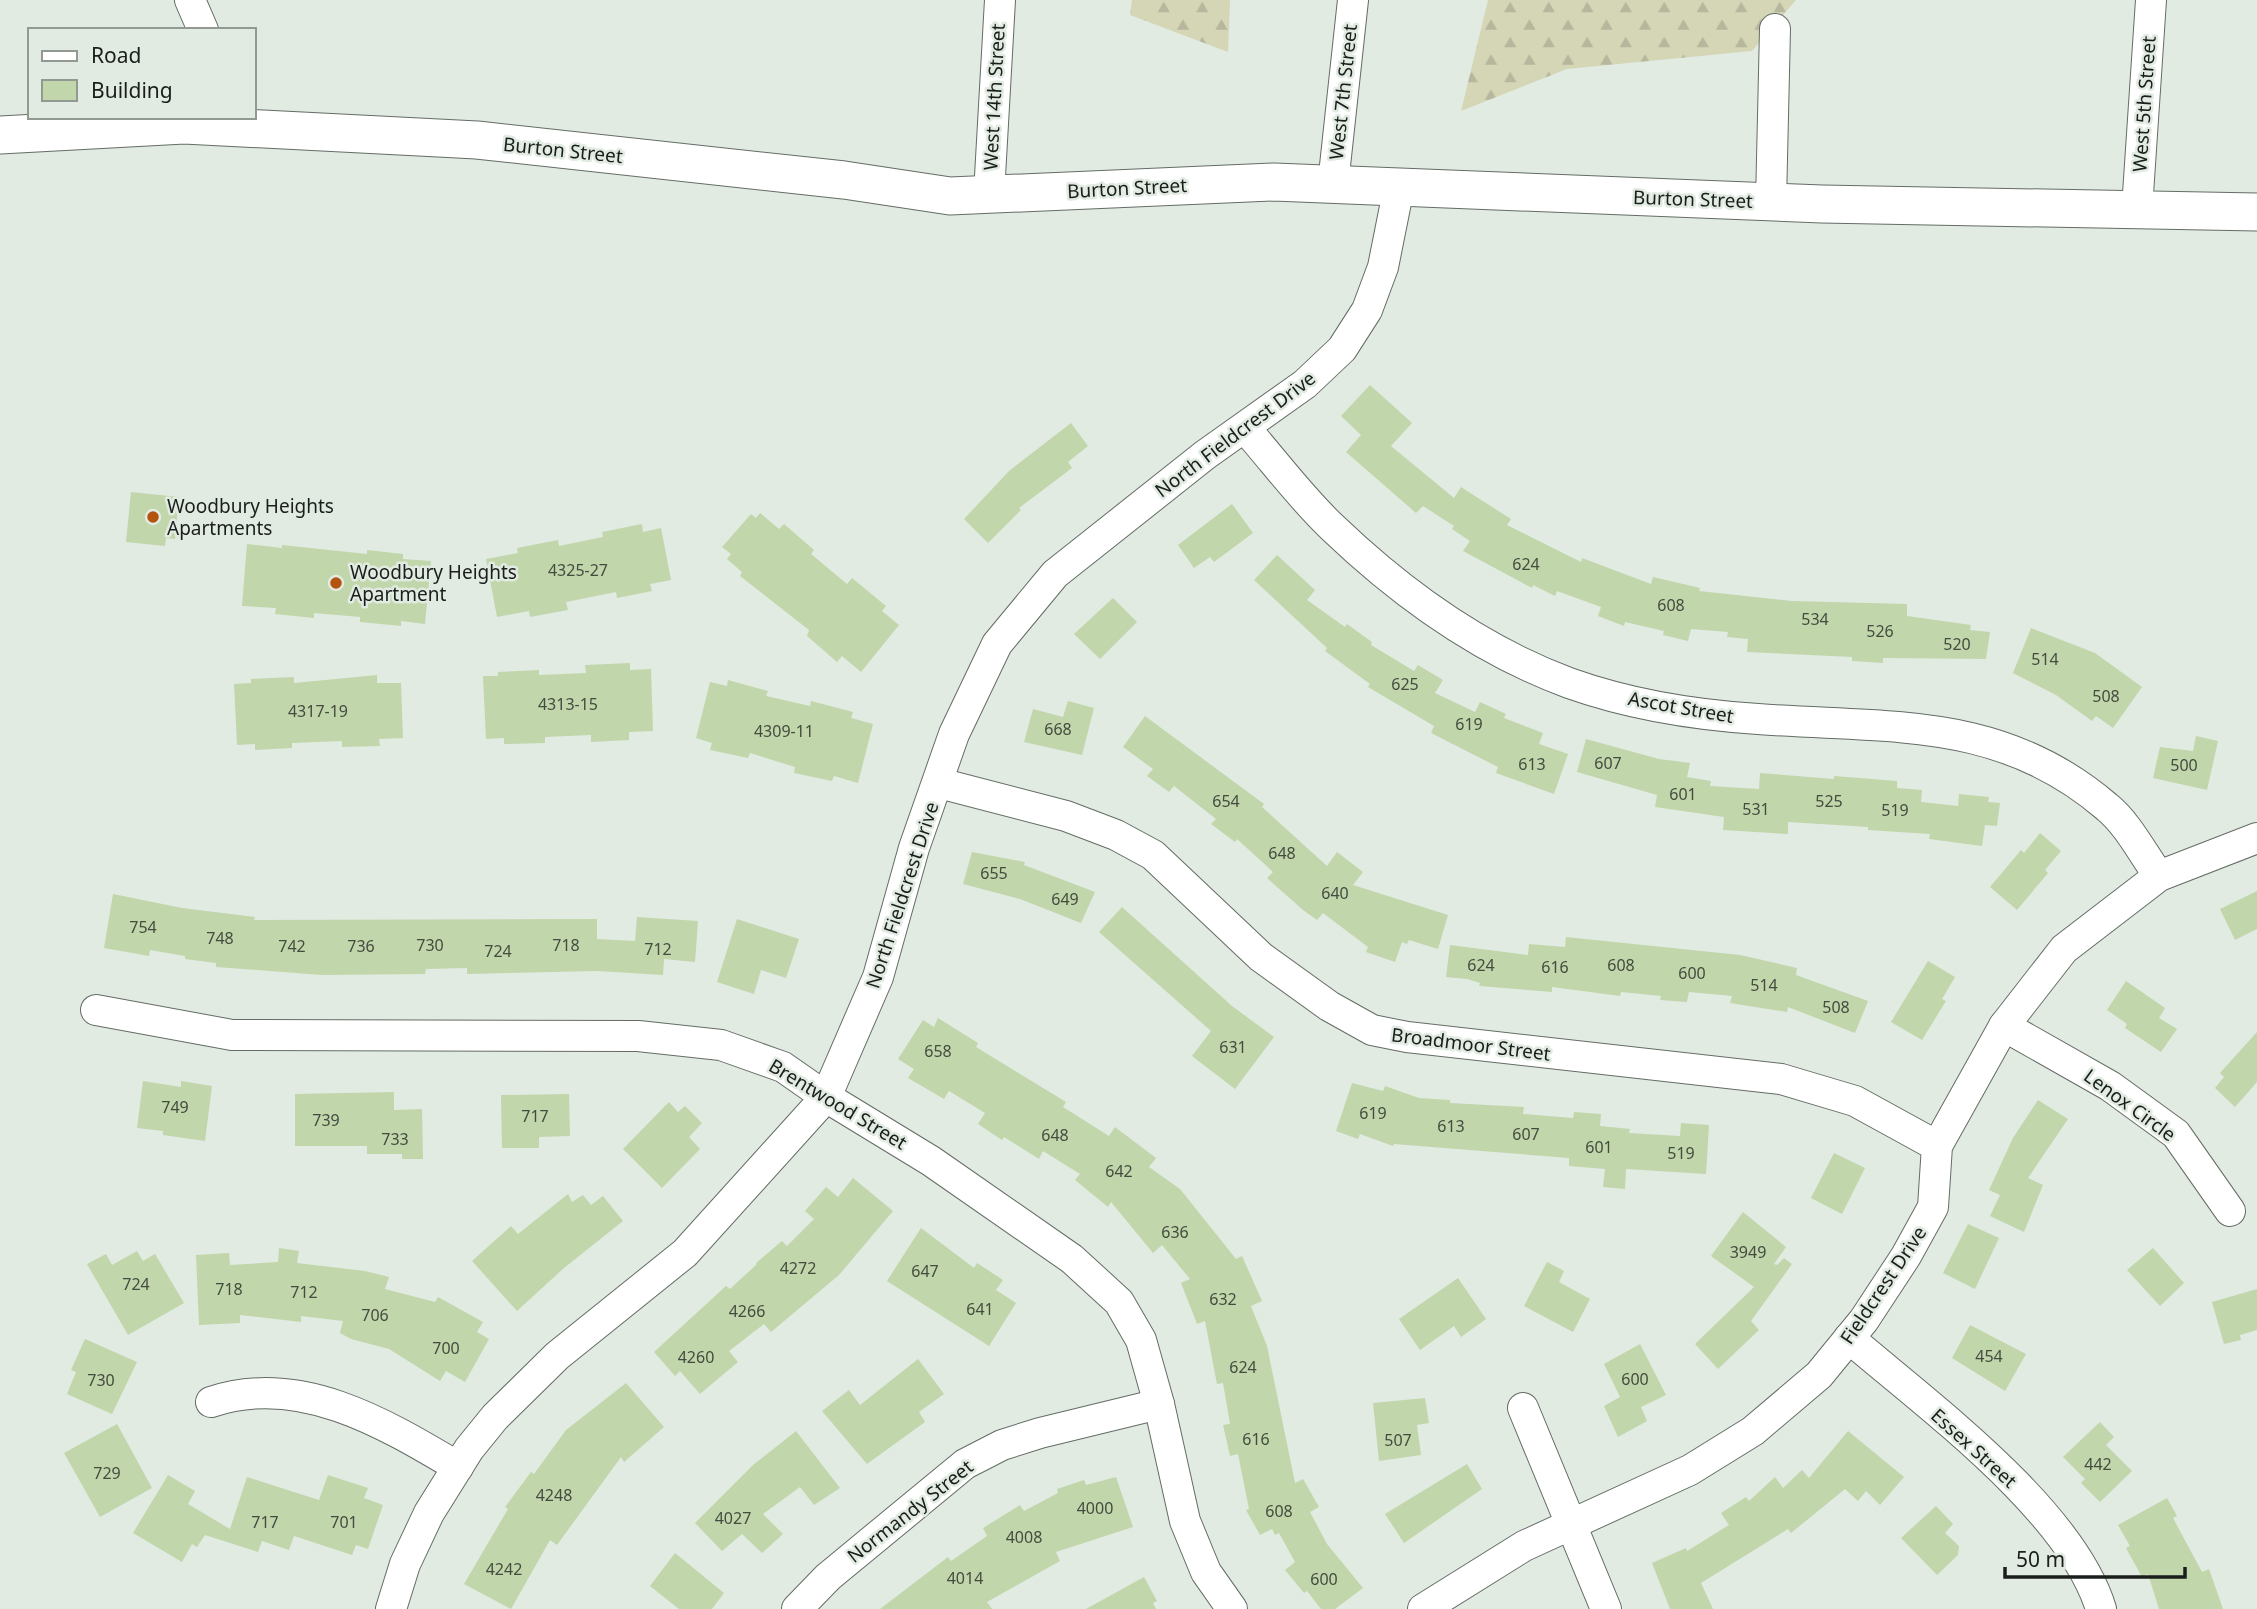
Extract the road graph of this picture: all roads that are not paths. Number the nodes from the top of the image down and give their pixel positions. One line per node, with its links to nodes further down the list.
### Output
1 (190, 0): 5 (street)
2 (1000, 0): 11 (street, West 14th Street)
3 (1353, 0): 9 (street, West 7th Street)
4 (2151, 0): 13 (street, West 5th Street)
5 (202, 28)
6 (1775, 29): 12 (street)
7 (223, 122): 8 (street, Burton Street); 11 (street, Burton Street)
8 (0, 135)
9 (1333, 184): 10 (street, Burton Street); 11 (street, Burton Street)
10 (1399, 187): 12 (street, Burton Street); 15 (street, North Fieldcrest Drive)
11 (989, 194)
12 (1771, 202): 13 (street, Burton Street)
13 (2137, 209): 14 (street, Burton Street)
14 (2257, 212)
15 (1245, 428): 16 (street, North Fieldcrest Drive); 18 (street, Ascot Street)
16 (939, 783): 21 (street, North Fieldcrest Drive); 22 (street, Broadmoor Street)
17 (2257, 838): 18 (street, Fieldcrest Drive)
18 (2159, 876): 20 (street, Fieldcrest Drive)
19 (96, 1010): 21 (street, Brentwood Street)
20 (2004, 1026): 22 (street, Fieldcrest Drive); 23 (street, Lenox Circle)
21 (826, 1097): 26 (street, Brentwood Street); 28 (street, North Fieldcrest Drive)
22 (1937, 1146): 24 (street, Fieldcrest Drive)
23 (2230, 1211)
24 (1849, 1338): 29 (street, Fieldcrest Drive); 35 (street, Essex Street)
25 (211, 1402): 28 (street)
26 (1159, 1404): 31 (street, Normandy Street); 32 (street, Brentwood Street)
27 (1523, 1408): 29 (street)
28 (458, 1467): 30 (street, North Fieldcrest Drive)
29 (1570, 1524): 33 (street, Fieldcrest Drive); 34 (street)
30 (391, 1609)
31 (797, 1609)
32 (1232, 1609)
33 (1423, 1609)
34 (1606, 1609)
35 (2101, 1609)

